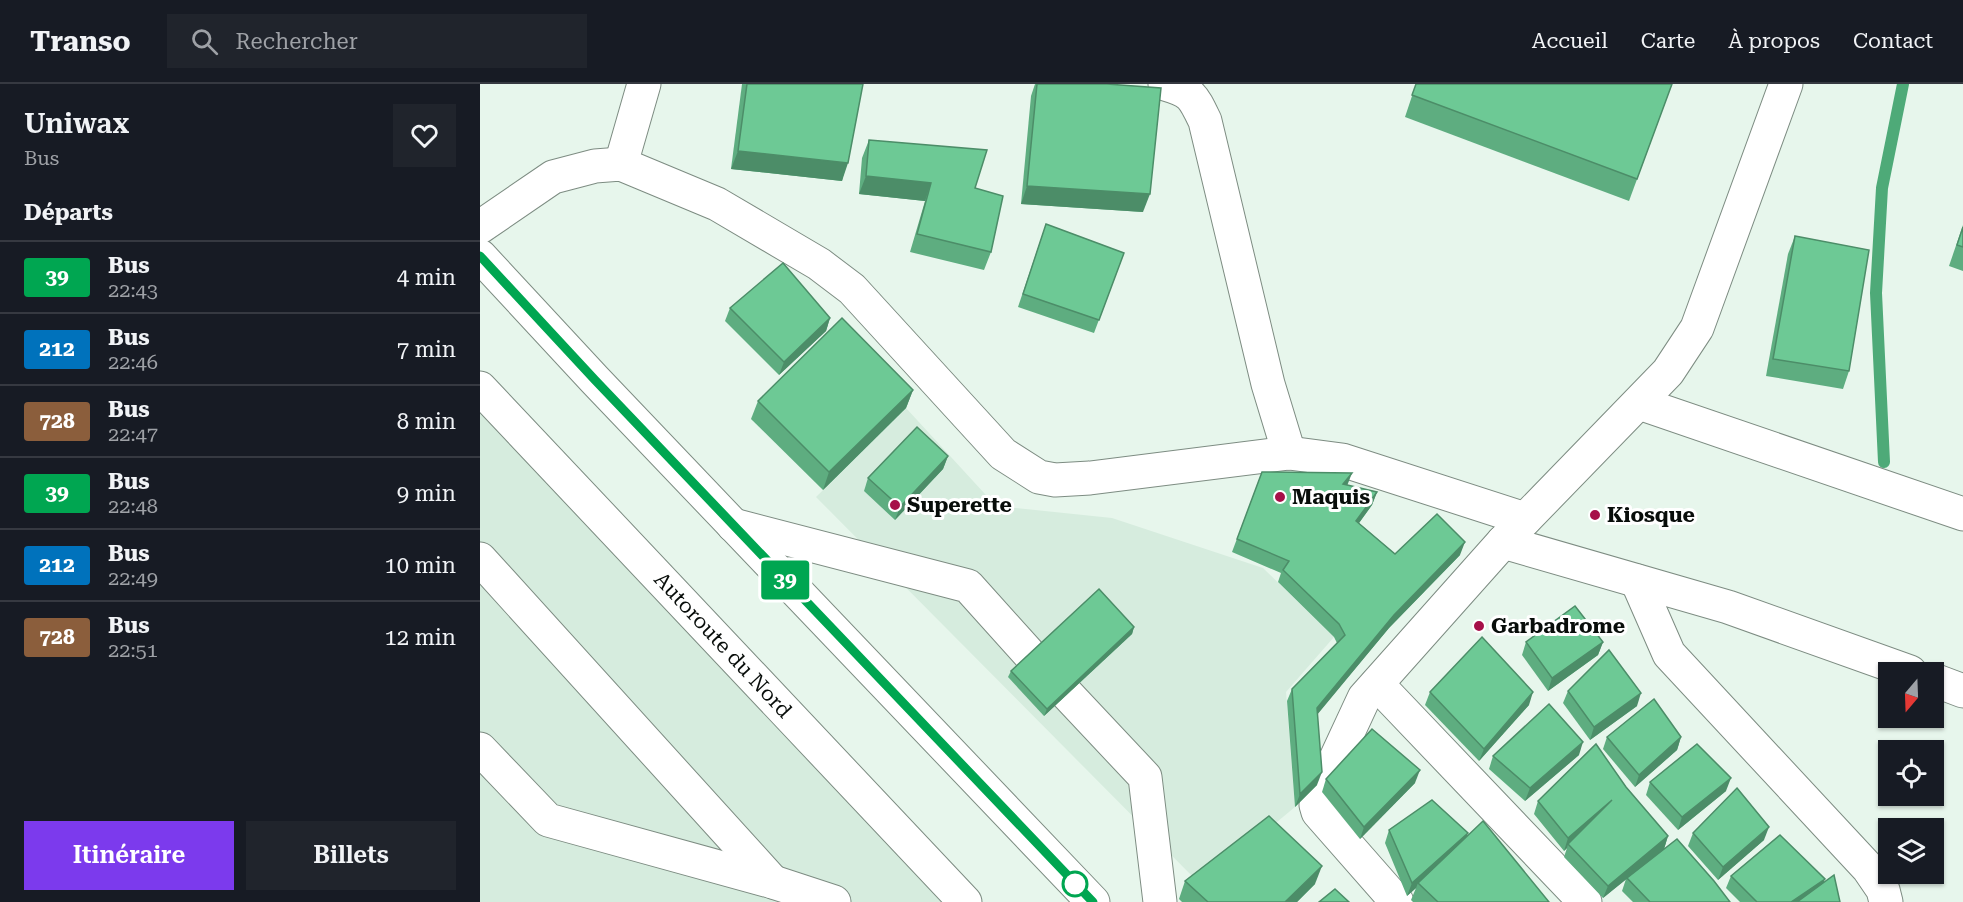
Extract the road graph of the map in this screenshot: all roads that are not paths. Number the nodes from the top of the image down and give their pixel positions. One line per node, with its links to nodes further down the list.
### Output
1 (644, 84): 4 (main road)
2 (1165, 84): 9 (main road)
3 (1786, 84): 8 (main road)
4 (621, 164): 5 (main road); 9 (main road)
5 (480, 227)
6 (480, 256): 11 (main road)
7 (480, 388): 24 (main road, Autoroute du Nord)
8 (1640, 403): 10 (main road); 12 (main road)
9 (1289, 453): 12 (main road)
10 (1963, 514)
11 (733, 525): 15 (main road); 25 (main road)
12 (1514, 531): 14 (main road); 17 (main road)
13 (480, 560): 22 (main road)
14 (1637, 581): 16 (main road); 29 (main road)
15 (1031, 656)
16 (1882, 662)
17 (1377, 684): 27 (main road); 28 (main road)
18 (1944, 684): 19 (main road)
19 (1963, 691)
20 (1067, 694): 26 (main road)
21 (480, 750): 22 (main road)
22 (773, 882): 23 (main road)
23 (834, 902)
24 (965, 902)
25 (1093, 902)
26 (1160, 902)
27 (1397, 902)
28 (1585, 902)
29 (1886, 902)

